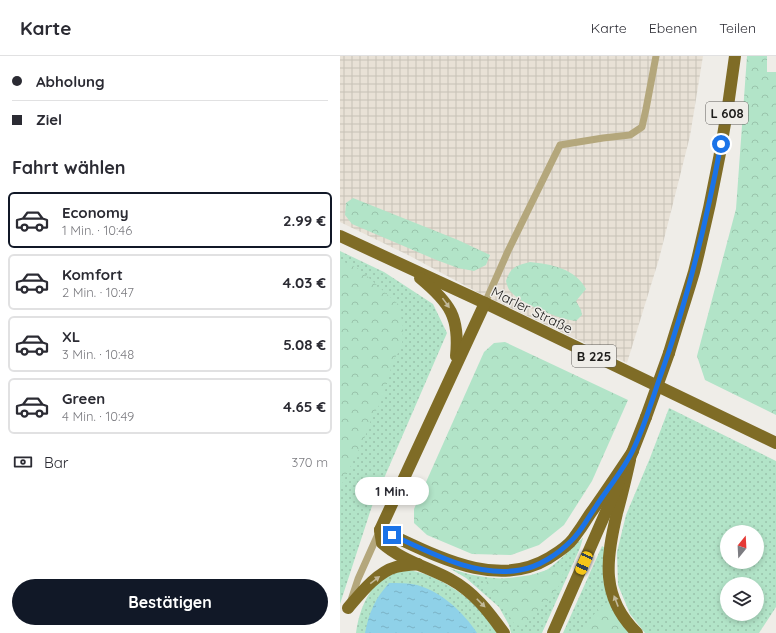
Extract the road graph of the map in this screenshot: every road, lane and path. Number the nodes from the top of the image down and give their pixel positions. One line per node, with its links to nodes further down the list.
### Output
1 (656, 56): 5 (lane)
2 (735, 56): 8 (main road, L 608, bridge)
3 (340, 236): 4 (main road, Marler Straße / B 225)
4 (407, 268): 5 (main road, Marler Straße / B 225); 6 (main road, one-way to 6)
5 (485, 303): 6 (main road); 7 (main road, Marler Straße / B 225)
6 (455, 366): 9 (main road)
7 (776, 443)
8 (632, 451): 9 (main road); 13 (main road, L 608); 14 (main road, one-way to 8)
9 (380, 530): 10 (main road); 11 (lane)
10 (418, 564): 11 (main road, one-way to 10); 12 (main road, one-way to 12)
11 (348, 608)
12 (504, 633)
13 (553, 633)
14 (637, 633)

